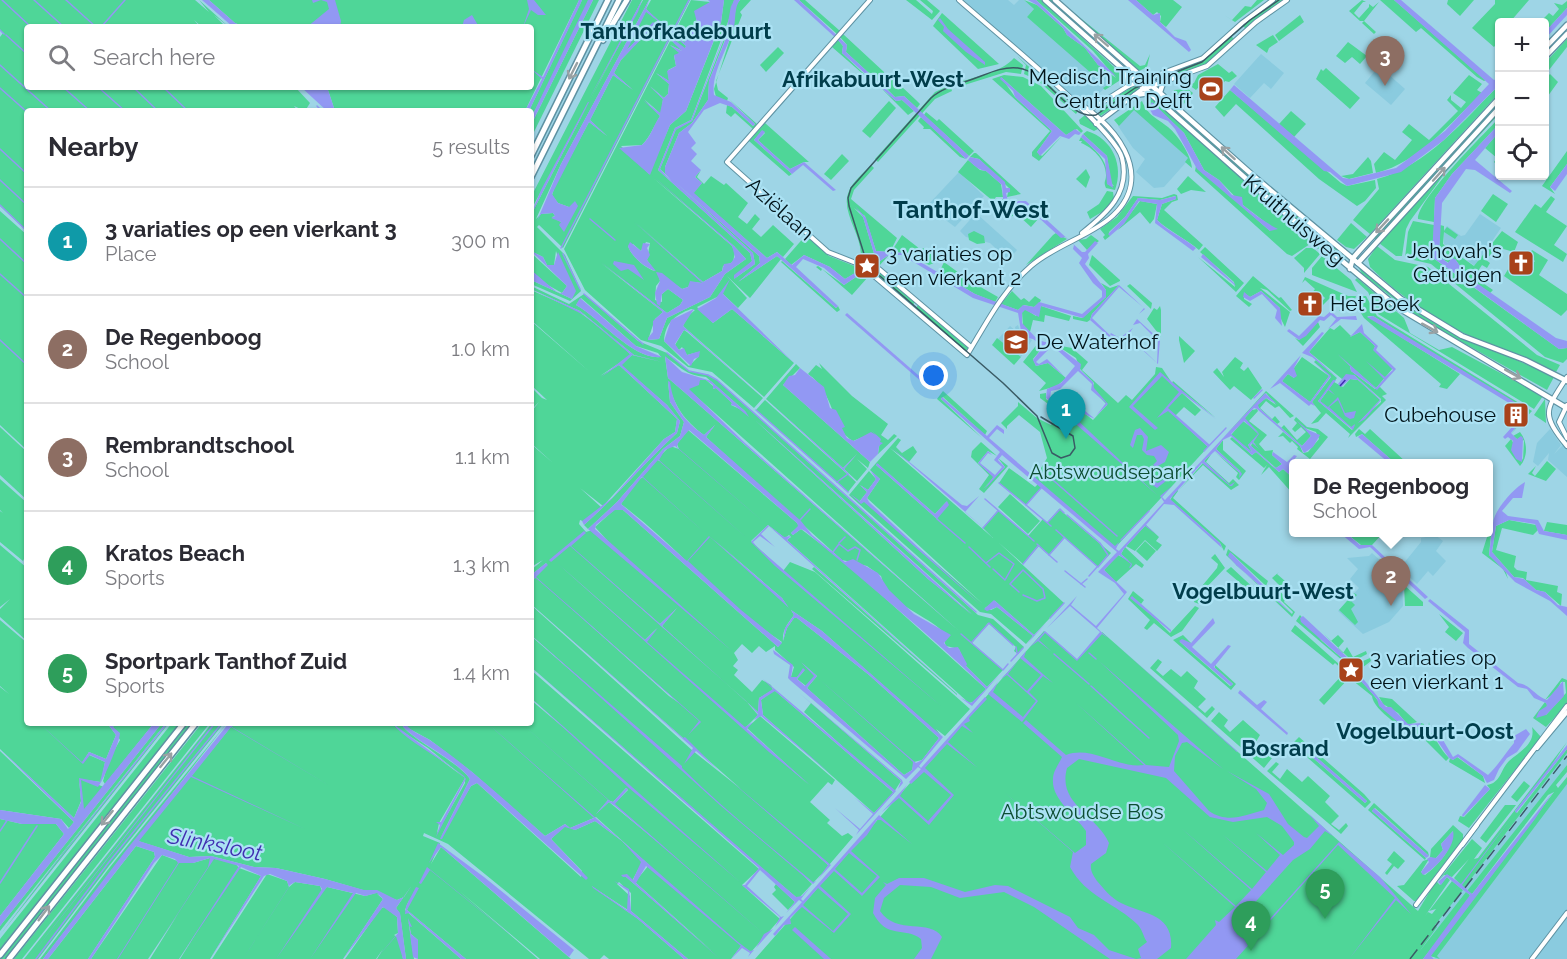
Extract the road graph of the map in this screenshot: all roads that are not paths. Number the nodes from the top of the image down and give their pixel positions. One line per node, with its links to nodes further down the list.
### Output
1 (608, 0): 34 (highway, one-way to 34)
2 (619, 0): 14 (highway)
3 (627, 0): 14 (highway)
4 (870, 0): 40 (street, Aziëlaan)
5 (959, 0): 24 (street)
6 (1045, 0): 15 (main road, Kruithuisweg)
7 (1055, 0): 16 (main road, Kruithuisweg, one-way to 7)
8 (1273, 0): 16 (street)
9 (1287, 0): 18 (street)
10 (1567, 25): 12 (main road)
11 (1567, 34): 13 (main road)
12 (1549, 45)
13 (1549, 54)
14 (591, 55): 35 (highway)
15 (1127, 73): 17 (main road, Kruithuisweg); 19 (main road)
16 (1145, 79): 17 (street); 20 (main road, Kruithuisweg)
17 (1138, 82): 19 (street); 21 (main road, Kruithuisweg)
18 (1163, 83): 20 (street); 22 (main road)
19 (1128, 86): 26 (street)
20 (1153, 86): 21 (street); 22 (main road, Kruithuisweg)
21 (1147, 91): 23 (main road); 39 (main road, Kruithuisweg)
22 (1160, 92): 37 (main road, Kruithuisweg, one-way to 22)
23 (1136, 94): 30 (street)
24 (1068, 97): 27 (street); 32 (street)
25 (1495, 102): 37 (main road, one-way to 37)
26 (1099, 107): 27 (street); 29 (street)
27 (1090, 110): 29 (street)
28 (1495, 112): 38 (main road, one-way to 28)
29 (1096, 115): 31 (street); 32 (street)
30 (1106, 116): 31 (street); 33 (street)
31 (1102, 120): 32 (street); 33 (street)
32 (1096, 123): 36 (street)
33 (1108, 126): 36 (street)
34 (534, 150)
35 (534, 171)
36 (1079, 236): 41 (street)
37 (1353, 258): 38 (main road, Kruithuisweg); 39 (main road)
38 (1358, 262): 39 (main road); 42 (main road, Kruithuisweg)
39 (1350, 269): 43 (main road, Kruithuisweg, one-way to 43)
40 (872, 275): 41 (street); 41 (street, Aziëlaan)
41 (971, 347)
42 (1566, 379): 43 (street)
43 (1553, 398): 44 (main road, Kruithuisweg); 46 (street)
44 (1566, 407): 45 (street)
45 (1567, 438)
46 (1567, 446)
47 (1567, 706): 51 (street)
48 (1567, 712): 51 (street)
49 (182, 726): 54 (highway, one-way to 54)
50 (194, 726): 55 (highway, one-way to 50)
51 (1532, 753): 52 (street)
52 (1416, 906)
53 (1567, 915): 56 (street)
54 (0, 955)
55 (9, 959)
56 (1532, 959)

